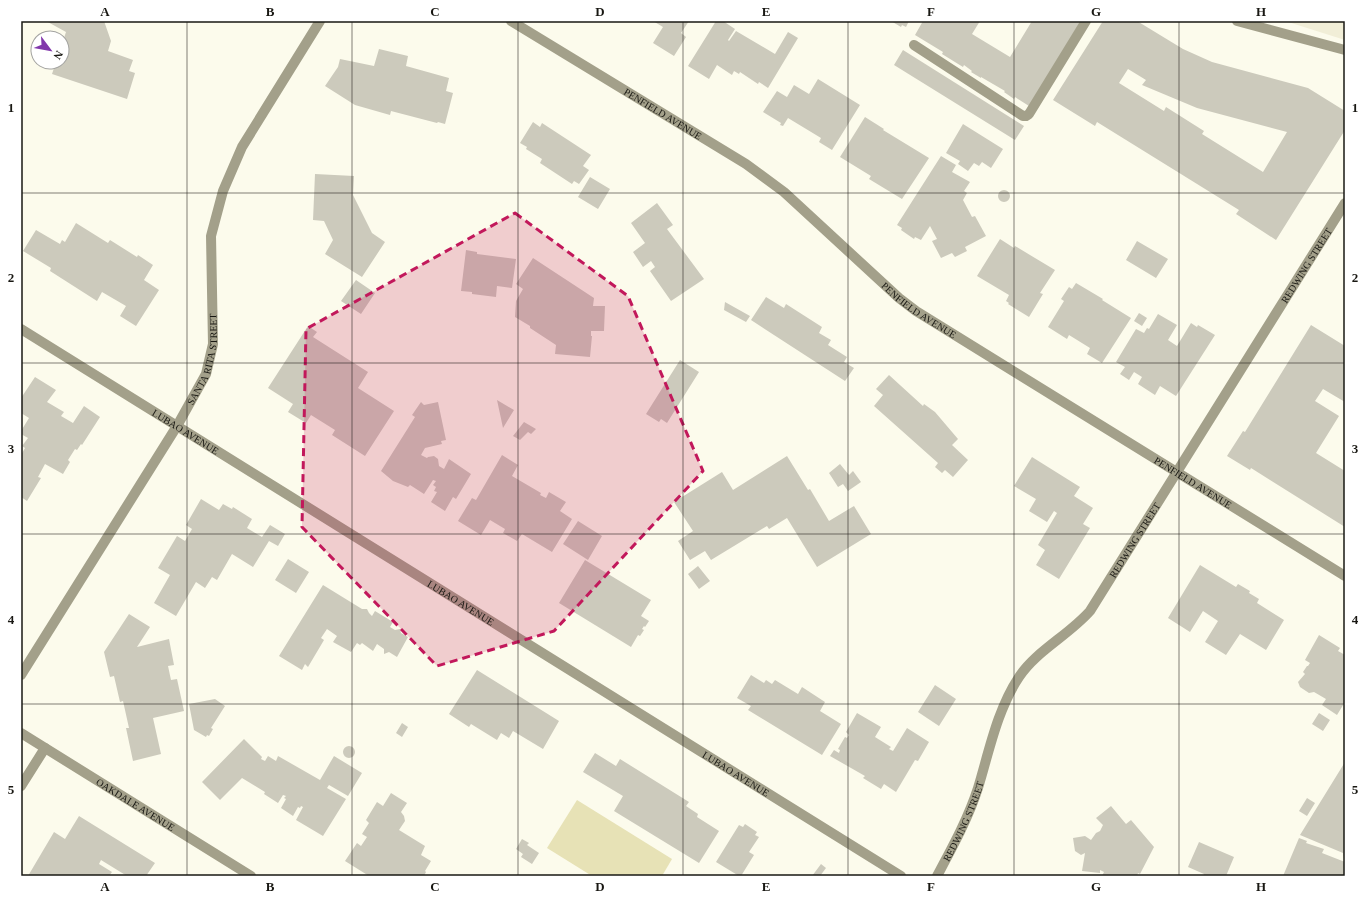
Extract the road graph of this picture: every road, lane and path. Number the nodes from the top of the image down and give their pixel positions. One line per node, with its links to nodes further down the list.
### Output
1 (320, 21): 9 (street, SANTA RITA STREET)
2 (511, 21): 10 (street, PENFIELD AVENUE)
3 (1086, 21): 5 (street)
4 (1237, 21): 6 (street)
5 (914, 46)
6 (1345, 50)
7 (1345, 203): 10 (street, REDWING STREET)
8 (21, 329): 9 (street, LUBAO AVENUE)
9 (177, 426): 12 (street, SANTA RITA STREET); 17 (street, LUBAO AVENUE)
10 (1177, 473): 11 (street, PENFIELD AVENUE); 18 (street, REDWING STREET)
11 (1345, 576)
12 (21, 675)
13 (21, 733): 14 (street, OAKDALE AVENUE)
14 (45, 748): 15 (street); 16 (street, OAKDALE AVENUE)
15 (21, 786)
16 (251, 876)
17 (901, 876)
18 (937, 876)

